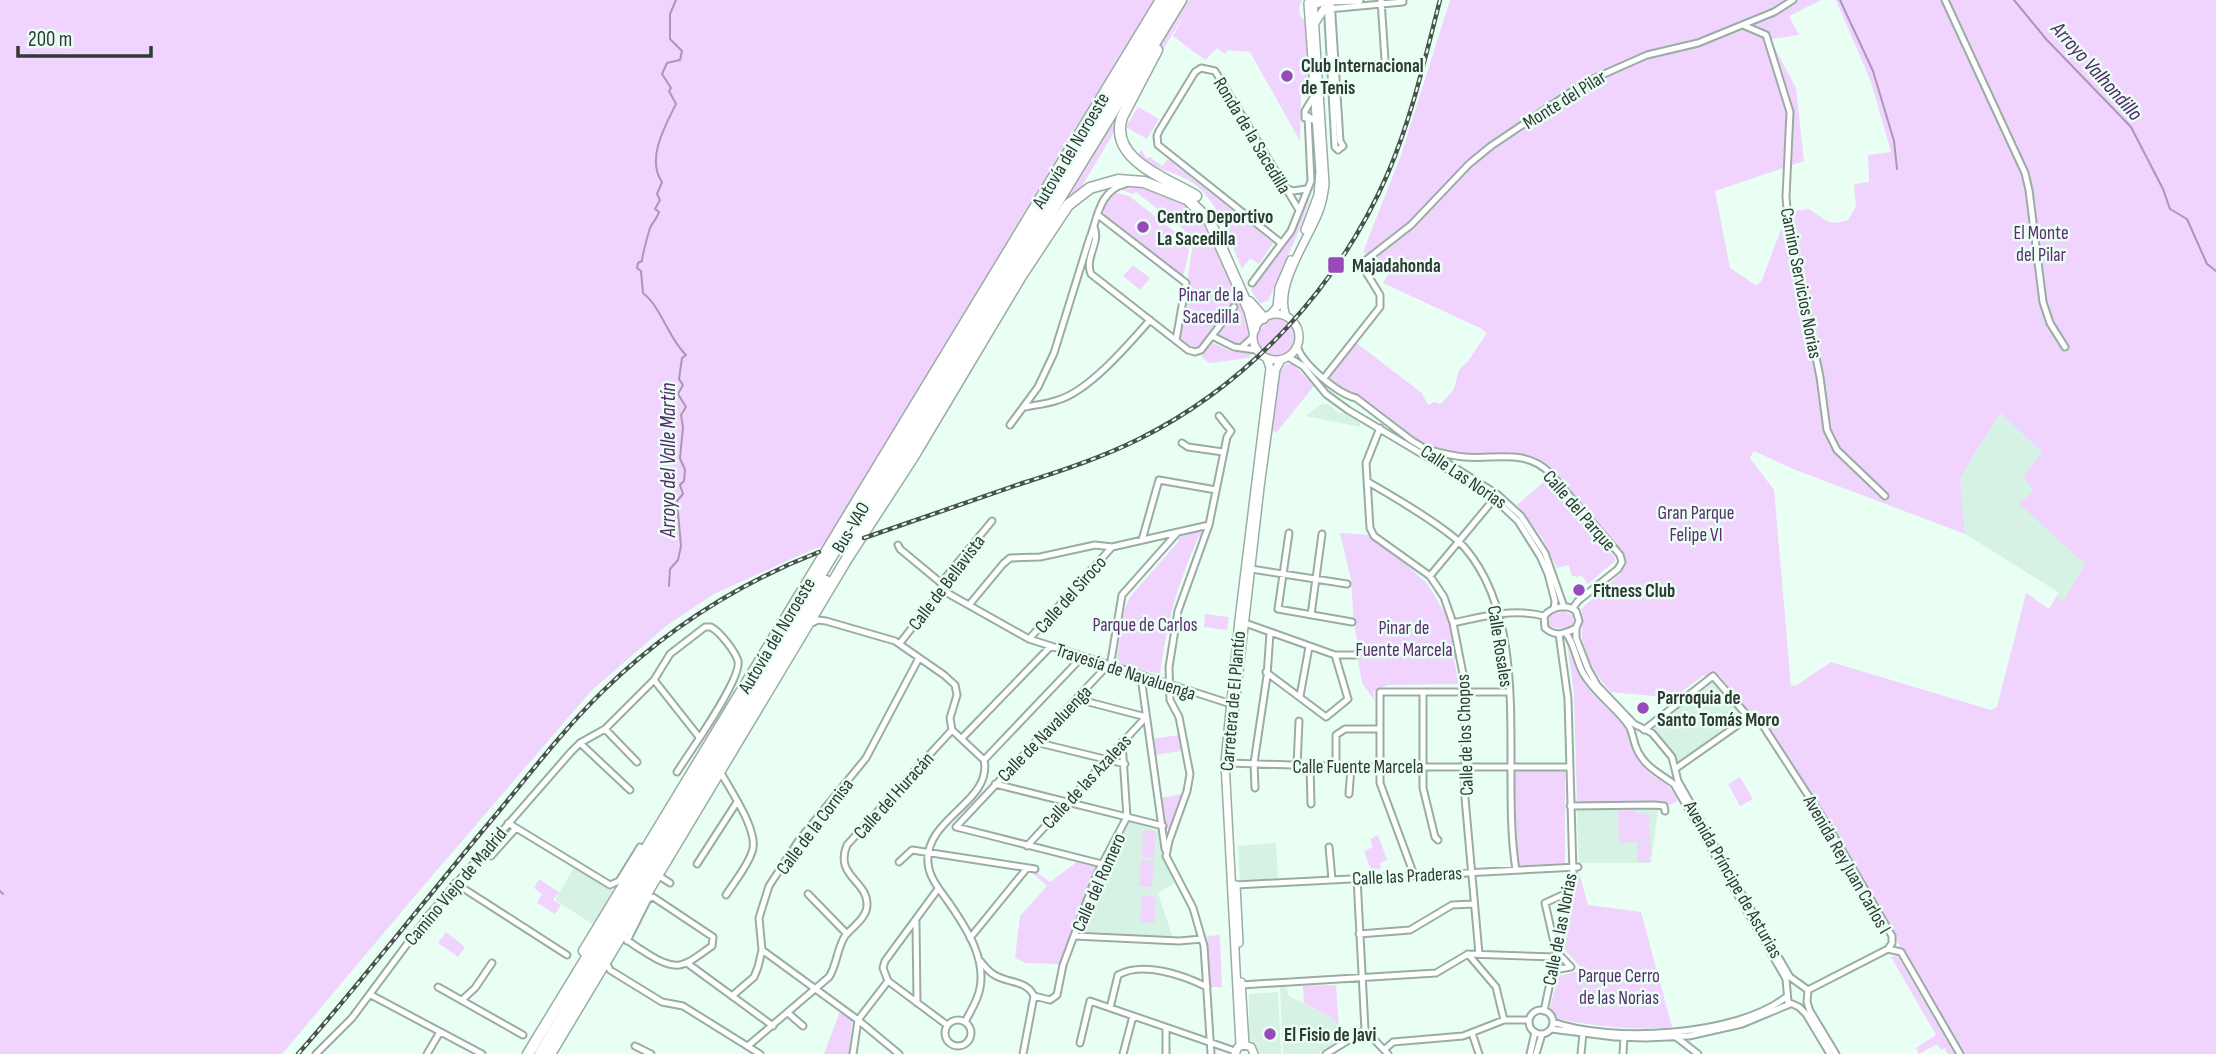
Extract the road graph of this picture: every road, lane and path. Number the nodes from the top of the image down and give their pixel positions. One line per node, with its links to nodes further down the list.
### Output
1 (1160, 0): 110 (highway, Autovía del Noroeste)
2 (1171, 0): 266 (highway, Bus-VAO)
3 (1181, 0): 59 (highway, Autovía del Noroeste)
4 (1186, 0): 11 (highway)
5 (1403, 0): 8 (street)
6 (1793, 0): 10 (street, Monte del Pilar)
7 (1945, 0): 36 (street)
8 (1381, 1): 8 (street); 9 (street)
9 (1320, 4): 9 (street); 12 (street); 13 (street)
10 (1743, 25): 41 (street, Monte del Pilar); 57 (street, Camino Servicios Norias)
11 (1163, 39): 25 (highway); 28 (highway)
12 (1318, 79): 13 (street); 14 (street)
13 (1309, 112): 14 (street); 17 (street); 28 (street)
14 (1324, 152): 29 (street)
15 (1153, 185): 22 (street); 25 (highway); 32 (highway)
16 (1282, 185): 18 (street); 20 (street, Ronda de la Sacedilla); 24 (street, Ronda de la Sacedilla)
17 (1308, 186): 18 (street); 19 (street)
18 (1293, 191): 19 (street)
19 (1302, 200): 20 (street, Ronda de la Sacedilla); 21 (street)
20 (1293, 201): 21 (street)
21 (1299, 210): 24 (street)
22 (1098, 215): 23 (street); 34 (street)
23 (1094, 227): 30 (street); 44 (street)
24 (1281, 243): 26 (street)
25 (1021, 276): 31 (highway)
26 (1252, 283)
27 (1234, 307): 33 (street)
28 (1267, 316): 29 (street); 32 (street)
29 (1286, 316): 35 (street)
30 (1150, 320): 34 (street); 44 (street)
31 (989, 329): 59 (highway); 75 (highway)
32 (1253, 333): 37 (street); 38 (street)
33 (1212, 336): 34 (street); 37 (street)
34 (1176, 340)
35 (1297, 346): 39 (street); 41 (street, Calle Las Norias)
36 (2065, 347)
37 (1241, 348): 38 (street)
38 (1256, 350): 40 (street)
39 (1285, 358): 40 (street); 45 (street, Calle Las Norias); 69 (street, Carretera de El Plantío)
40 (1267, 359): 109 (street, Carretera de El Plantío)
41 (1324, 378): 42 (street, Calle Las Norias)
42 (1351, 397): 43 (street, Calle Las Norias); 45 (street)
43 (1359, 401): 46 (street); 51 (street, Calle Las Norias)
44 (1025, 407): 48 (street)
45 (1346, 407): 46 (street, Calle Las Norias)
46 (1352, 412): 49 (street, Calle Las Norias)
47 (1219, 416): 52 (street)
48 (1010, 425)
49 (1380, 428): 55 (street, Calle de los Chopos); 58 (street, Calle Las Norias)
50 (1182, 443): 52 (street)
51 (1424, 449): 53 (street, Calle del Parque); 54 (street, Calle Las Norias)
52 (1223, 452): 56 (street)
53 (1466, 457): 54 (street); 79 (street, Calle del Parque)
54 (1458, 470): 77 (street, Calle Las Norias)
55 (1368, 482): 66 (street, Calle Rosales); 71 (street, Calle de los Chopos)
56 (1216, 490): 61 (street); 65 (street)
57 (1885, 496)
58 (1494, 499): 66 (street); 78 (street, Calle Las Norias)
59 (870, 509): 258 (highway, Autovía del Noroeste)
60 (992, 521): 74 (street, Calle de Bellavista)
61 (1209, 525): 62 (street); 103 (street)
62 (1177, 533): 65 (street); 99 (street)
63 (1289, 533): 70 (street)
64 (1322, 534): 72 (street)
65 (1142, 540): 68 (street)
66 (1459, 541): 71 (street); 80 (street, Calle Rosales)
67 (898, 545): 74 (street, Travesía de Navaluenga)
68 (1112, 547): 76 (street, Calle del Siroco); 90 (street, Calle del Siroco)
69 (1251, 569): 70 (street); 85 (street, Carretera de El Plantío)
70 (1283, 574): 72 (street); 81 (street)
71 (1430, 576): 86 (street, Calle de los Chopos)
72 (1316, 579): 73 (street); 81 (street)
73 (1347, 584)
74 (941, 586): 76 (street, Travesía de Navaluenga); 91 (street, Calle de Bellavista)
75 (829, 589): 83 (street); 98 (highway)
76 (969, 605): 90 (street, Travesía de Navaluenga)
77 (1564, 607): 78 (street); 79 (street)
78 (1554, 608): 82 (street)
79 (1573, 608): 87 (street)
80 (1499, 613): 82 (street); 86 (street); 106 (street, Calle Rosales)
81 (1311, 614): 84 (street)
82 (1544, 616): 89 (street)
83 (831, 622): 91 (street); 98 (street)
84 (1352, 622)
85 (1245, 623): 88 (street); 129 (street, Carretera de El Plantío)
86 (1453, 623): 105 (street, Calle de los Chopos)
87 (1576, 628): 89 (street); 119 (street, Avenida Príncipe de Asturias)
88 (1270, 633): 93 (street); 100 (street)
89 (1563, 634): 122 (street, Avenida Príncipe de Asturias); 140 (street, Calle de las Norias)
90 (1029, 639): 92 (street, Travesía de Navaluenga)
91 (900, 643): 97 (street)
92 (1051, 646): 96 (street, Travesía de Navaluenga); 121 (street)
93 (1309, 647): 94 (street); 107 (street)
94 (1335, 655): 95 (street); 107 (street)
95 (1356, 655)
96 (1083, 657): 99 (street, Travesía de Navaluenga); 127 (street)
97 (919, 658): 118 (street); 198 (street, Calle de la Cornisa)
98 (783, 666): 143 (highway)
99 (1109, 666): 101 (street, Travesía de Navaluenga); 108 (street, Calle de Navaluenga)
100 (1266, 672): 107 (street); 131 (street)
101 (1141, 677): 103 (street, Travesía de Navaluenga); 111 (street)
102 (654, 680): 114 (street, Camino Viejo de Madrid); 115 (street, Camino Viejo de Madrid); 116 (street)
103 (1170, 686): 109 (street, Travesía de Navaluenga); 162 (street)
104 (1423, 692): 105 (street); 117 (street); 137 (street)
105 (1465, 692): 106 (street); 138 (street, Calle de los Chopos)
106 (1509, 692): 139 (street, Calle Rosales)
107 (1300, 696)
108 (1077, 699): 111 (street); 123 (street, Calle de Navaluenga)
109 (1230, 704): 257 (street, Carretera de El Plantío)
110 (730, 709): 165 (highway); 265 (highway, Autovía del Noroeste)
111 (1146, 717): 124 (street, Calle de las Azaleas); 161 (street)
112 (1298, 721): 132 (street)
113 (1742, 722): 119 (street); 141 (street); 197 (street, Avenida Rey Juan Carlos I)
114 (706, 726): 116 (street); 120 (street)
115 (605, 729): 125 (street, Camino Viejo de Madrid); 128 (street)
116 (693, 729): 120 (street)
117 (1380, 729): 134 (street); 135 (street)
118 (952, 730): 121 (street); 191 (street, Calle del Huracán)
119 (1643, 730): 122 (street); 141 (street, Avenida Príncipe de Asturias)
120 (699, 737): 142 (street)
121 (962, 738): 127 (street)
122 (1634, 738): 144 (street, Avenida Príncipe de Asturias)
123 (1035, 742): 126 (street); 145 (street, Calle de Navaluenga)
124 (1122, 742): 126 (street, Calle de las Azaleas); 130 (street, Calle del Romero)
125 (580, 743): 147 (street); 158 (street, Camino Viejo de Madrid)
126 (1107, 759): 130 (street); 152 (street, Calle de las Azaleas)
127 (984, 760): 148 (street)
128 (637, 762)
129 (1229, 763): 131 (street, Calle Fuente Marcela); 184 (street, Carretera de El Plantío)
130 (1125, 764): 156 (street, Calle del Romero)
131 (1254, 764): 132 (street, Calle Fuente Marcela); 146 (street)
132 (1297, 766): 133 (street, Calle Fuente Marcela)
133 (1310, 766): 134 (street, Calle Fuente Marcela); 153 (street)
134 (1336, 766): 136 (street, Calle Fuente Marcela)
135 (1380, 766): 136 (street, Calle Fuente Marcela); 137 (street, Calle Fuente Marcela); 179 (street)
136 (1351, 767): 149 (street)
137 (1423, 767): 138 (street, Calle Fuente Marcela); 163 (street)
138 (1466, 767): 139 (street, Calle Fuente Marcela); 177 (street, Calle de los Chopos)
139 (1511, 767): 140 (street, Calle Fuente Marcela); 176 (street, Calle Rosales)
140 (1570, 767): 154 (street, Calle de las Norias)
141 (1675, 770): 144 (street); 212 (street, Avenida Príncipe de Asturias)
142 (677, 772)
143 (720, 777): 151 (street); 178 (highway)
144 (1665, 778): 216 (street, Avenida Príncipe de Asturias)
145 (995, 784): 150 (street, Calle de Navaluenga); 152 (street)
146 (1255, 788)
147 (630, 790)
148 (974, 793): 150 (street); 157 (street)
149 (1349, 794)
150 (981, 800): 159 (street, Calle de Navaluenga)
151 (737, 802): 171 (street); 188 (street)
152 (1067, 802): 156 (street); 164 (street, Calle de las Azaleas)
153 (1311, 804)
154 (1570, 806): 155 (street); 173 (street, Calle de las Norias)
155 (1665, 811)
156 (1127, 817): 161 (street); 172 (street, Calle del Romero)
157 (947, 822): 159 (street); 167 (street)
158 (508, 823): 160 (street); 182 (street, Camino Viejo de Madrid)
159 (956, 827): 164 (street)
160 (516, 828): 165 (street); 168 (street)
161 (1163, 829): 162 (street); 169 (street)
162 (1172, 833): 169 (street)
163 (1438, 840)
164 (1027, 846): 172 (street)
165 (640, 847)
166 (1329, 847): 181 (street)
167 (928, 852): 170 (street); 174 (street); 185 (street)
168 (491, 856)
169 (1166, 856): 196 (street)
170 (899, 862)
171 (697, 864)
172 (1102, 864): 193 (street, Calle del Romero)
173 (1575, 867): 176 (street, Calle las Praderas); 186 (street, Calle de las Norias)
174 (1027, 868): 175 (street); 195 (street)
175 (1035, 869)
176 (1516, 870): 177 (street, Calle las Praderas)
177 (1471, 872): 179 (street, Calle las Praderas); 189 (street, Calle de los Chopos)
178 (656, 874): 183 (street); 194 (highway)
179 (1414, 875): 180 (street, Calle las Praderas)
180 (1357, 878): 181 (street, Calle las Praderas); 192 (street)
181 (1332, 879): 184 (street, Calle las Praderas)
182 (455, 883): 199 (street); 219 (street, Camino Viejo de Madrid)
183 (670, 883)
184 (1236, 885): 213 (street, Carretera de El Plantío)
185 (939, 889): 190 (street); 195 (street)
186 (1569, 892): 202 (street, Calle de las Norias); 202 (street)
187 (808, 894): 191 (street)
188 (726, 895)
189 (1474, 904): 192 (street); 201 (street, Calle de los Chopos)
190 (916, 920): 211 (street); 225 (street)
191 (847, 934): 217 (street, Calle del Huracán)
192 (1359, 934): 209 (street)
193 (1074, 936): 196 (street); 221 (street, Calle del Romero)
194 (624, 938): 205 (street); 205 (street); 206 (highway)
195 (970, 938): 203 (street)
196 (1202, 939): 214 (street)
197 (1888, 949): 218 (street); 284 (street, Avenida Rey Juan Carlos I)
198 (762, 950): 217 (street); 220 (street, Calle de la Cornisa)
199 (567, 954)
200 (1468, 954): 201 (street); 209 (street); 233 (street)
201 (1479, 954): 202 (street)
202 (1556, 954): 207 (street, Calle de las Norias); 207 (street)
203 (980, 961): 208 (street); 210 (street)
204 (492, 962): 223 (street)
205 (687, 963): 220 (street)
206 (605, 967): 253 (street); 258 (highway)
207 (1553, 970): 229 (street, Calle de las Norias)
208 (993, 975): 210 (street); 221 (street)
209 (1362, 979): 213 (street); 242 (street)
210 (982, 980): 236 (street)
211 (888, 981): 225 (street); 232 (street)
212 (1797, 984): 216 (street); 218 (street)
213 (1241, 985): 257 (street, Carretera de El Plantío)
214 (1208, 986): 228 (street); 252 (street)
215 (438, 987): 223 (street)
216 (1789, 988): 222 (street)
217 (817, 990): 230 (street, Calle del Huracán); 232 (street)
218 (1808, 990): 224 (street)
219 (371, 995): 243 (street); 254 (street, Camino Viejo de Madrid)
220 (732, 996): 238 (street)
221 (1034, 996): 272 (street)
222 (1786, 997): 226 (street); 235 (street)
223 (461, 1000): 248 (street)
224 (1807, 1002): 227 (street); 283 (street)
225 (917, 1003): 237 (street)
226 (1790, 1004): 227 (street); 250 (street)
227 (1799, 1007): 282 (street)
228 (1110, 1008): 231 (street); 251 (street)
229 (1544, 1011): 234 (street); 235 (street)
230 (788, 1013): 238 (street, Calle del Huracán); 239 (street)
231 (1133, 1016): 240 (street); 273 (street)
232 (858, 1020): 269 (street); 270 (street)
233 (1504, 1020): 234 (street); 245 (street)
234 (1529, 1020): 244 (street)
235 (1553, 1021): 241 (street)
236 (965, 1022): 237 (street); 256 (street)
237 (947, 1025): 256 (street)
238 (773, 1026): 253 (street, Calle del Huracán)
239 (803, 1026)
240 (1166, 1028): 252 (street); 274 (street)
241 (1551, 1029): 246 (street); 247 (street)
242 (1365, 1030): 259 (street); 276 (street)
243 (440, 1032): 263 (street); 264 (street)
244 (1535, 1032): 247 (street); 278 (street)
245 (1472, 1033): 259 (street); 277 (street)
246 (1583, 1033): 249 (street); 279 (street)
247 (1542, 1034): 278 (street)
248 (523, 1035)
249 (1624, 1037): 250 (street); 280 (street)
250 (1676, 1037): 281 (street)
251 (1080, 1043)
252 (1211, 1043): 257 (street); 275 (street)
253 (749, 1045): 268 (street)
254 (323, 1046): 261 (street, Camino Viejo de Madrid); 262 (street)
255 (635, 1046): 267 (street)
256 (955, 1047): 271 (street)
257 (1239, 1049): 260 (street)
258 (544, 1052)
259 (1386, 1052)
260 (1255, 1053)
261 (316, 1054)
262 (328, 1054)
263 (427, 1054)
264 (482, 1054)
265 (521, 1054)
266 (531, 1054)
267 (651, 1054)
268 (760, 1054)
269 (853, 1054)
270 (899, 1054)
271 (954, 1054)
272 (1023, 1054)
273 (1123, 1054)
274 (1166, 1054)
275 (1212, 1054)
276 (1326, 1054)
277 (1479, 1054)
278 (1533, 1054)
279 (1581, 1054)
280 (1623, 1054)
281 (1698, 1054)
282 (1830, 1054)
283 (1836, 1054)
284 (1960, 1054)

